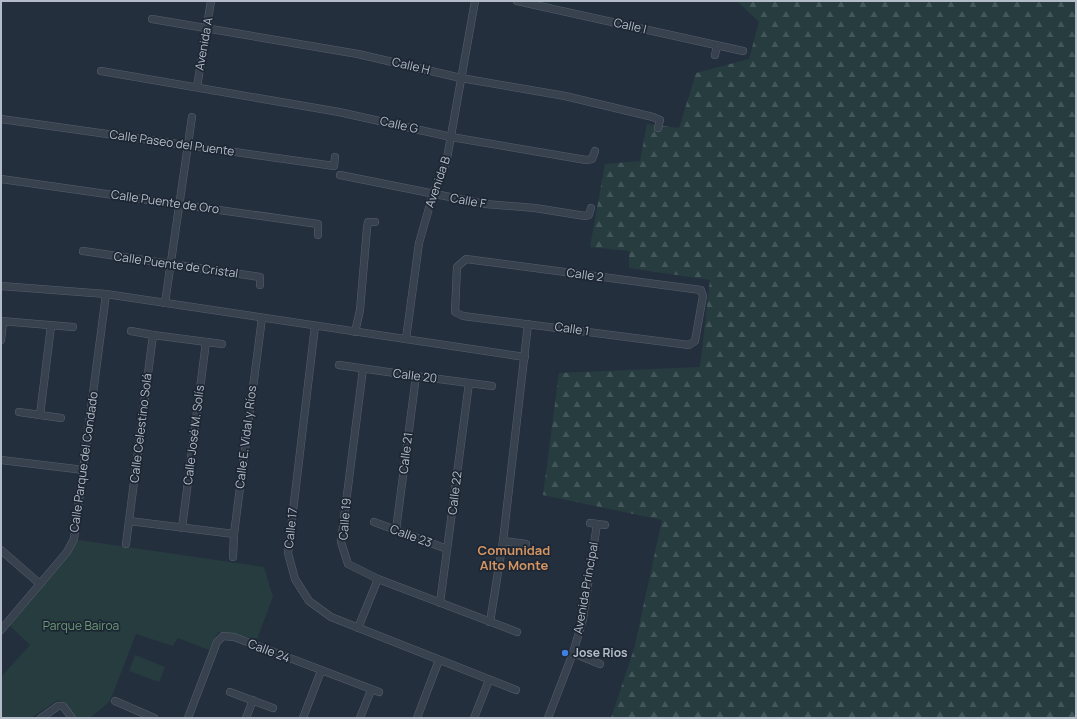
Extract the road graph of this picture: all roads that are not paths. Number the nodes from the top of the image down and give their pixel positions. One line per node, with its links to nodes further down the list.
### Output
1 (211, 1): 5 (street, Avenida A)
2 (475, 1): 10 (street, Avenida B)
3 (517, 1): 6 (street, Calle I)
4 (152, 18): 5 (street, Calle H)
5 (206, 28): 10 (street, Calle H); 11 (street, Avenida A)
6 (717, 46): 7 (street, Calle I); 8 (street)
7 (743, 51)
8 (716, 55)
9 (101, 71): 11 (street, Calle G)
10 (461, 78): 14 (street, Calle H); 15 (street, Avenida B)
11 (196, 87): 15 (street, Calle G)
12 (192, 117): 16 (street)
13 (1, 119): 16 (street, Calle Paseo del Puente)
14 (658, 128)
15 (451, 137): 17 (street, Calle G); 21 (street, Avenida B)
16 (187, 145): 18 (street, Calle Paseo del Puente); 22 (street)
17 (595, 151)
18 (335, 157)
19 (340, 175): 21 (street, Calle F)
20 (1, 179): 22 (street, Calle Puente de Oro)
21 (434, 194): 23 (street, Calle F); 43 (street, Avenida B)
22 (178, 204): 25 (street, Calle Puente de Oro); 27 (street)
23 (591, 208)
24 (375, 222): 40 (street)
25 (318, 234)
26 (83, 251): 27 (street, Calle Puente de Cristal)
27 (170, 264): 28 (street, Calle Puente de Cristal); 31 (street)
28 (260, 285)
29 (1, 286): 30 (street)
30 (106, 294): 31 (street); 57 (street, Calle Parque del Condado)
31 (165, 303): 33 (street)
32 (455, 312): 35 (street, Calle 1); 46 (street, Calle 2)
33 (262, 318): 37 (street); 63 (street, Calle E. Vidal y Ríos)
34 (2, 322): 36 (street); 42 (street)
35 (528, 324): 46 (street, Calle 1); 47 (street)
36 (51, 326): 38 (street); 54 (street)
37 (315, 326): 40 (street); 74 (street, Calle 17)
38 (73, 327)
39 (131, 331): 41 (street)
40 (355, 332): 43 (street)
41 (153, 335): 44 (street); 58 (street, Calle Celestino Solá)
42 (1, 340)
43 (406, 340): 47 (street)
44 (206, 342): 45 (street); 61 (street, Calle José M. Solís)
45 (222, 344)
46 (689, 345)
47 (525, 357): 64 (street)
48 (339, 365): 49 (street, Calle 20)
49 (363, 369): 50 (street, Calle 20); 70 (street, Calle 19)
50 (416, 376): 51 (street, Calle 20); 62 (street, Calle 21)
51 (469, 383): 52 (street, Calle 20); 67 (street, Calle 22)
52 (492, 386)
53 (19, 412): 54 (street)
54 (40, 415): 55 (street)
55 (61, 418)
56 (1, 460): 57 (street)
57 (84, 470): 71 (street, Calle Parque del Condado)
58 (129, 521): 61 (street); 65 (street, Calle Celestino Solá)
59 (374, 522): 62 (street, Calle 23)
60 (597, 524): 77 (street, Avenida Principal)
61 (182, 528): 63 (street)
62 (396, 530): 67 (street, Calle 23)
63 (234, 534): 69 (street, Calle E. Vidal y Ríos)
64 (503, 541): 66 (street); 73 (street)
65 (126, 544)
66 (526, 544)
67 (447, 549): 72 (street, Calle 22)
68 (1, 550): 71 (street)
69 (233, 557)
70 (378, 579): 72 (street, Calle 19); 74 (street)
71 (40, 584): 75 (street, Calle Parque del Condado)
72 (440, 603): 73 (street, Calle 19)
73 (490, 622): 76 (street, Calle 19)
74 (358, 628): 78 (street, Calle 17)
75 (1, 630)
76 (517, 632)
77 (573, 653): 79 (street); 98 (street, Avenida Principal)
78 (439, 660): 81 (street, Calle 17); 96 (street)
79 (600, 664)
80 (321, 671): 82 (street, Calle 24); 92 (street, Calle 24); 94 (street)
81 (489, 680): 83 (street, Calle 17); 97 (street)
82 (371, 690): 85 (street, Calle 24); 95 (street)
83 (516, 690)
84 (230, 692): 86 (street)
85 (379, 692)
86 (253, 700): 88 (street); 93 (street)
87 (115, 701): 91 (street)
88 (273, 708)
89 (41, 718): 90 (street)
90 (72, 718)
91 (154, 718)
92 (188, 718)
93 (246, 718)
94 (303, 718)
95 (360, 718)
96 (417, 718)
97 (474, 718)
98 (548, 718)

